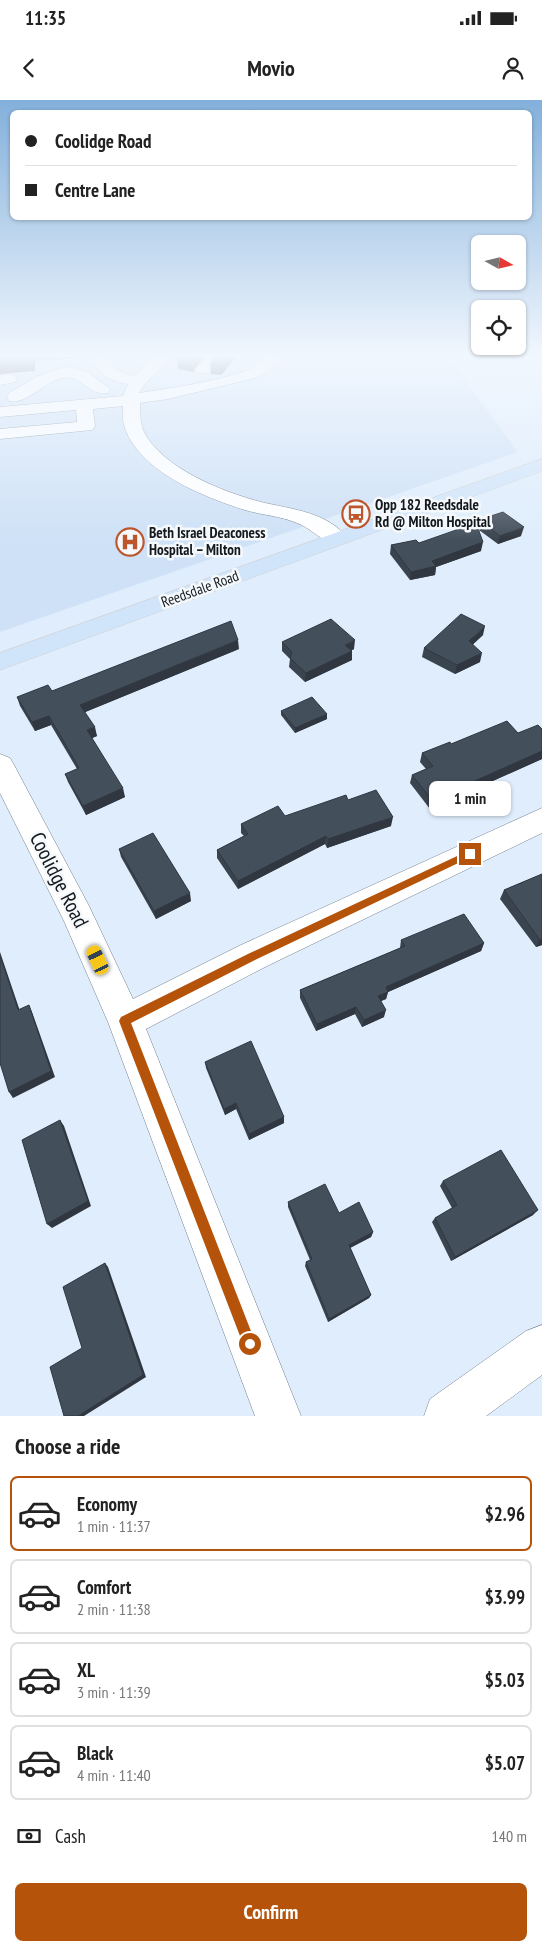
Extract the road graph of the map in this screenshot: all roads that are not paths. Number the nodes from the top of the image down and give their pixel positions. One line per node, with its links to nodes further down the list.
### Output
1 (85, 418): 3 (street)
2 (132, 418): 5 (street)
3 (0, 434)
4 (542, 465): 5 (main road, Reedsdale Road)
5 (337, 539): 6 (main road, Reedsdale Road)
6 (0, 662)
7 (0, 765): 9 (street, Coolidge Road)
8 (542, 820): 9 (street)
9 (124, 1021): 11 (street, Coolidge Road)
10 (542, 1347): 12 (street)
11 (278, 1416)
12 (447, 1416)

